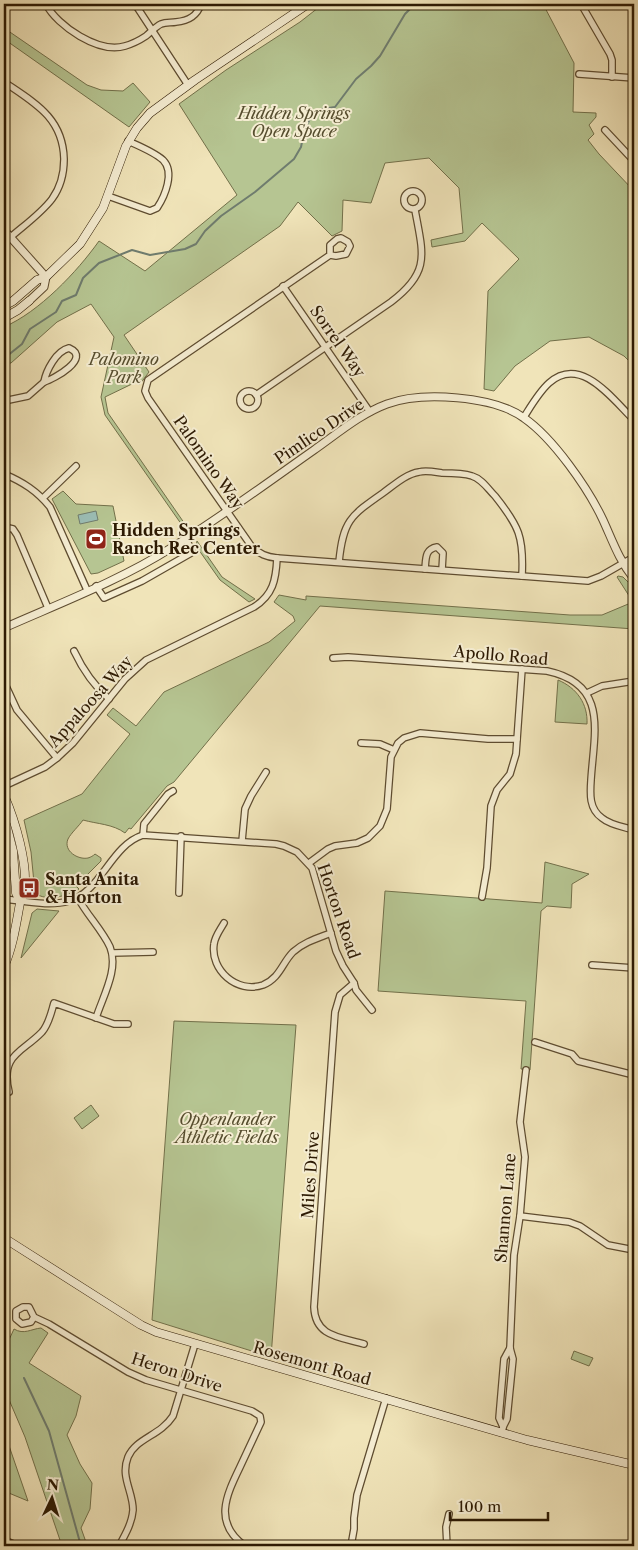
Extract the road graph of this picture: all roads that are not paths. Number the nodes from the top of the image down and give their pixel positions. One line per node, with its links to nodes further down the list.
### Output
1 (46, 4): 6 (street)
2 (135, 4): 6 (street)
3 (202, 4): 6 (street)
4 (308, 4): 11 (main road)
5 (581, 4): 8 (street)
6 (152, 30): 11 (street)
7 (579, 74): 8 (street)
8 (612, 77): 9 (street)
9 (634, 78)
10 (4, 82): 18 (street)
11 (188, 85): 13 (main road)
12 (605, 130): 14 (street)
13 (128, 141): 15 (main road); 15 (street)
14 (634, 161)
15 (108, 196): 21 (main road)
16 (416, 210): 26 (street)
17 (4, 230): 18 (street)
18 (10, 237): 19 (street); 21 (street)
19 (4, 243)
20 (330, 255): 22 (street)
21 (46, 277): 23 (street); 24 (main road)
22 (283, 286): 26 (street, Sorrel Way); 36 (street, Palomino Way)
23 (29, 301): 25 (main road)
24 (4, 306)
25 (4, 318)
26 (325, 348): 28 (street); 30 (street, Sorrel Way)
27 (44, 382): 27 (street); 29 (street)
28 (256, 395)
29 (4, 401)
30 (370, 412): 31 (street, Pimlico Drive); 36 (street, Pimlico Drive)
31 (524, 417): 32 (street); 42 (street, Pimlico Drive)
32 (634, 420)
33 (76, 466): 35 (street)
34 (4, 474): 35 (street)
35 (43, 498): 48 (street)
36 (226, 512): 38 (street, Pimlico Drive); 40 (street, Palomino Way)
37 (4, 527): 49 (street)
38 (185, 538): 47 (street, Pimlico Drive); 47 (street)
39 (634, 557): 42 (street, Palomino Way)
40 (277, 558): 41 (street, Palomino Way); 57 (street, Appaloosa Way)
41 (338, 562): 43 (street, Palomino Way); 45 (street)
42 (622, 565): 45 (street, Palomino Way); 46 (street, Pimlico Drive)
43 (425, 569): 44 (street, Palomino Way); 44 (street)
44 (442, 570): 45 (street, Palomino Way)
45 (522, 576)
46 (634, 579)
47 (96, 586): 48 (street, Pimlico Drive)
48 (87, 590): 49 (street, Pimlico Drive)
49 (48, 608): 50 (street, Pimlico Drive)
50 (4, 627)
51 (74, 651): 57 (street)
52 (333, 658): 53 (street, Apollo Road)
53 (522, 670): 56 (street, Apollo Road); 58 (street)
54 (634, 681): 56 (street)
55 (5, 684): 61 (street)
56 (587, 694): 67 (street)
57 (109, 698): 61 (street, Appaloosa Way)
58 (516, 739): 60 (street); 74 (street)
59 (361, 743): 60 (street)
60 (394, 750): 71 (street)
61 (57, 758): 63 (street, Appaloosa Way)
62 (266, 772): 70 (street)
63 (4, 786)
64 (173, 791): 68 (street)
65 (4, 795): 76 (main road)
66 (4, 816): 76 (main road)
67 (634, 830)
68 (143, 835): 69 (street, Horton Road); 73 (street)
69 (181, 836): 70 (street, Horton Road); 72 (street)
70 (242, 840): 71 (street, Horton Road)
71 (309, 863): 78 (street, Horton Road)
72 (179, 893)
73 (78, 898): 76 (street); 80 (street)
74 (482, 898)
75 (4, 900): 76 (street)
76 (20, 901): 82 (main road)
77 (224, 923): 78 (street)
78 (331, 933): 84 (street, Horton Road)
79 (153, 952): 80 (street)
80 (112, 953): 86 (street)
81 (592, 965): 83 (street)
82 (4, 967)
83 (634, 968)
84 (354, 983): 85 (street, Horton Road); 98 (street, Miles Drive)
85 (372, 1010)
86 (96, 1018): 87 (street); 92 (street)
87 (128, 1024)
88 (535, 1042): 91 (street)
89 (634, 1063): 91 (street)
90 (526, 1070): 93 (street, Shannon Lane)
91 (634, 1075)
92 (9, 1092)
93 (520, 1216): 95 (street); 101 (street, Shannon Lane)
94 (4, 1238): 97 (main road, Rosemont Road)
95 (634, 1250)
96 (34, 1317): 99 (street, Heron Drive)
97 (195, 1344): 99 (street); 100 (main road, Rosemont Road)
98 (364, 1344)
99 (181, 1390): 106 (street); 107 (street, Heron Drive)
100 (386, 1398): 101 (main road, Rosemont Road); 108 (street)
101 (502, 1430): 102 (main road, Rosemont Road)
102 (634, 1465)
103 (449, 1514): 109 (street)
104 (4, 1540): 105 (street)
105 (18, 1546)
106 (119, 1546)
107 (245, 1546)
108 (351, 1546)
109 (447, 1546)

